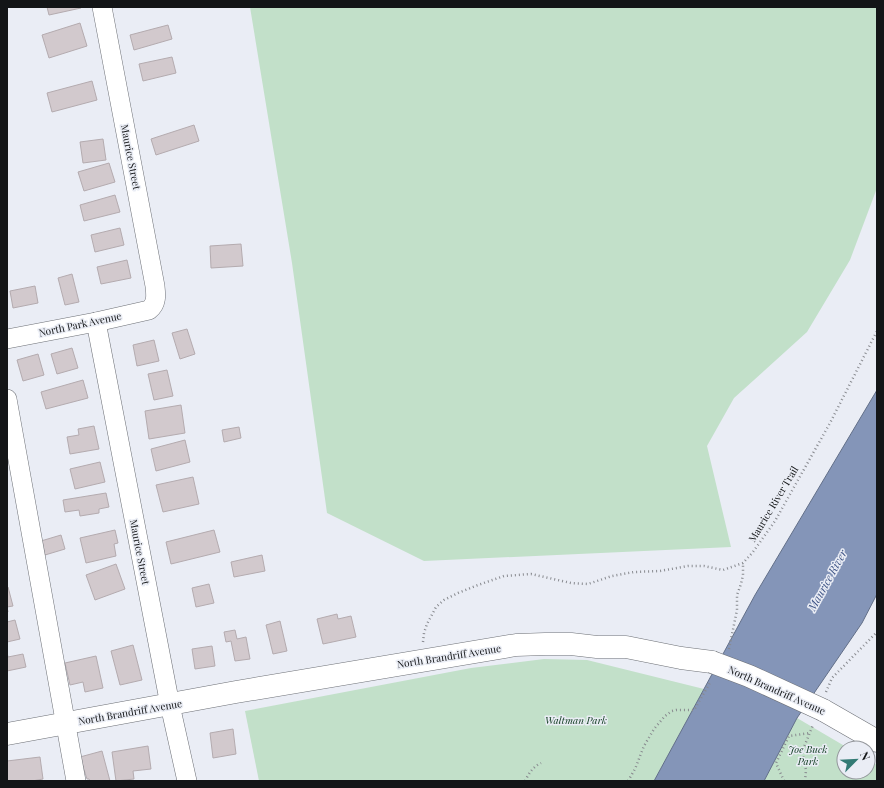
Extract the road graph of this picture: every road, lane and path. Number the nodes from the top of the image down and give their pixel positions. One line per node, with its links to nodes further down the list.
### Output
1 (102, 7): 2 (street, Maurice Street)
2 (153, 307): 3 (street, North Park Avenue)
3 (96, 322): 5 (street, North Park Avenue); 8 (street, Maurice Street)
4 (877, 331): 7 (path, Maurice River Trail)
5 (7, 339)
6 (7, 399): 9 (street)
7 (429, 660): 8 (main road, North Brandriff Avenue); 12 (main road, North Brandriff Avenue, bridge)
8 (170, 704): 9 (main road, North Brandriff Avenue); 15 (street, Maurice Street)
9 (66, 723): 11 (main road, North Brandriff Avenue); 14 (street)
10 (810, 733): 17 (path)
11 (7, 734)
12 (877, 741)
13 (541, 763): 16 (path)
14 (76, 781)
15 (187, 781)
16 (525, 781)
17 (784, 781)

